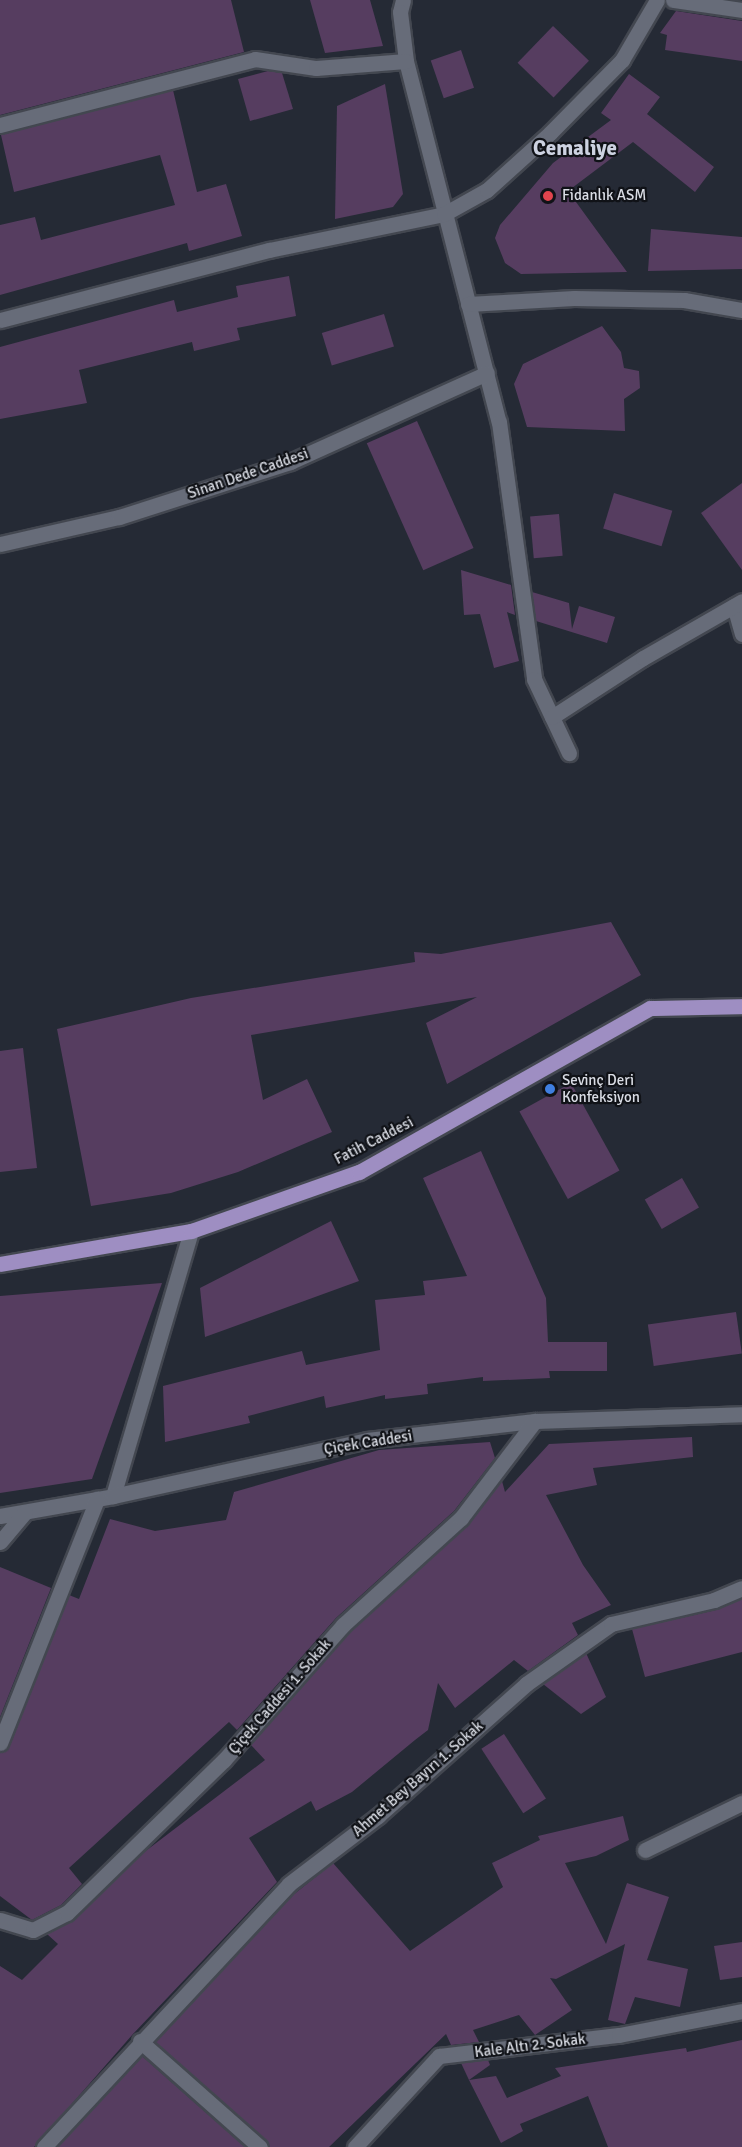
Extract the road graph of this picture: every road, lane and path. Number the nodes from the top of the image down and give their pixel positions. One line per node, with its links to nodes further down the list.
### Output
1 (403, 0): 5 (street)
2 (657, 0): 7 (street)
3 (673, 0): 4 (street)
4 (742, 10)
5 (406, 61): 6 (street); 7 (street)
6 (0, 125)
7 (444, 214): 8 (street); 10 (street)
8 (468, 304): 9 (street); 11 (street)
9 (742, 310)
10 (0, 320)
11 (486, 373): 12 (street, Sinan Dede Caddesi); 15 (street)
12 (0, 544)
13 (738, 604): 14 (street); 15 (street)
14 (742, 634)
15 (552, 717): 16 (street)
16 (569, 753)
17 (742, 1006): 18 (main road, Fatih Caddesi)
18 (191, 1231): 19 (main road, Fatih Caddesi); 22 (street)
19 (0, 1264)
20 (742, 1414): 21 (street, Çiçek Caddesi)
21 (535, 1421): 22 (street, Çiçek Caddesi); 31 (street, Çiçek Caddesi 1. Sokak)
22 (113, 1496): 23 (street, Çiçek Caddesi)
23 (97, 1499): 24 (street, Çiçek Caddesi); 28 (street)
24 (24, 1512): 25 (street, Çiçek Caddesi); 26 (street)
25 (0, 1516)
26 (0, 1542)
27 (742, 1588): 33 (street, Ahmet Bey Bayırı 1. Sokak)
28 (0, 1743)
29 (742, 1803): 30 (street)
30 (645, 1850)
31 (0, 1920)
32 (742, 2011): 36 (street, Kale Altı 2. Sokak)
33 (140, 2041): 34 (street, Ahmet Bey Bayırı 1. Sokak); 35 (street)
34 (44, 2147)
35 (260, 2147)
36 (356, 2147)

